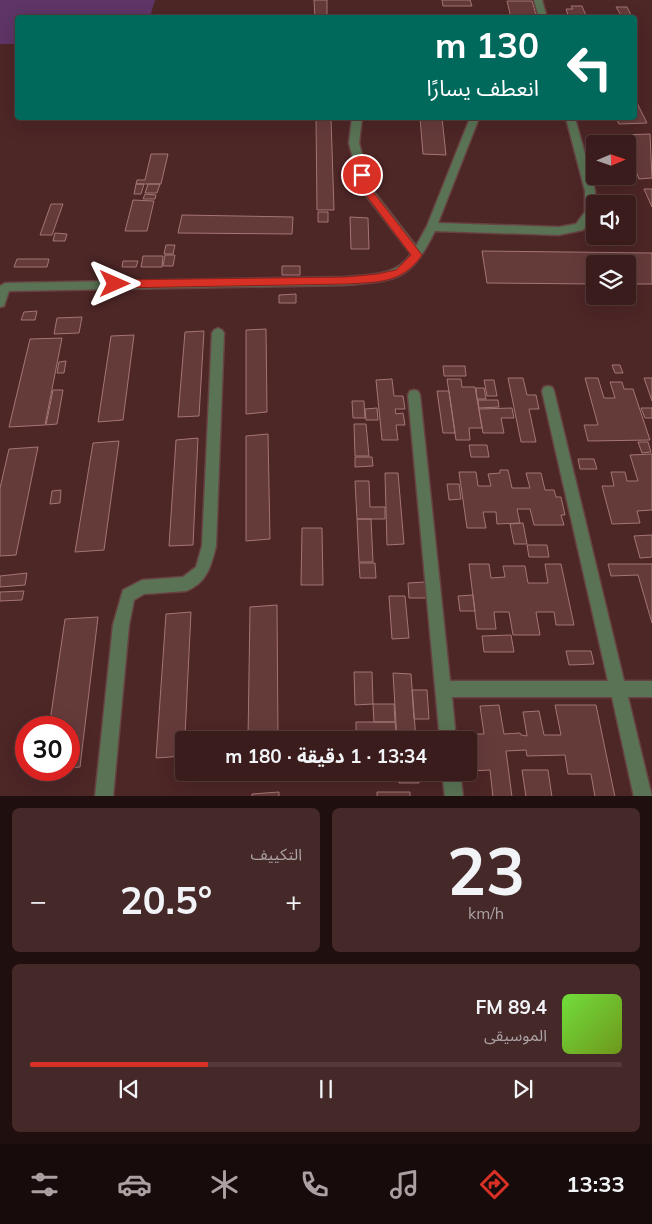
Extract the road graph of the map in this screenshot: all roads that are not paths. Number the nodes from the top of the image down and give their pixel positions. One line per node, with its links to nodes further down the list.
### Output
1 (538, 0): 2 (street)
2 (542, 15)
3 (357, 120): 7 (street)
4 (473, 120): 6 (street)
5 (571, 120): 6 (street)
6 (433, 227): 7 (street)
7 (417, 255): 8 (street)
8 (2, 287): 9 (street)
9 (0, 303)
10 (218, 334): 18 (street)
11 (548, 391): 14 (street)
12 (414, 395): 13 (street)
13 (443, 689): 14 (street); 16 (street)
14 (616, 689): 15 (street); 20 (street)
15 (652, 689)
16 (447, 731)
17 (453, 781): 19 (street)
18 (104, 796)
19 (454, 796)
20 (643, 796)

